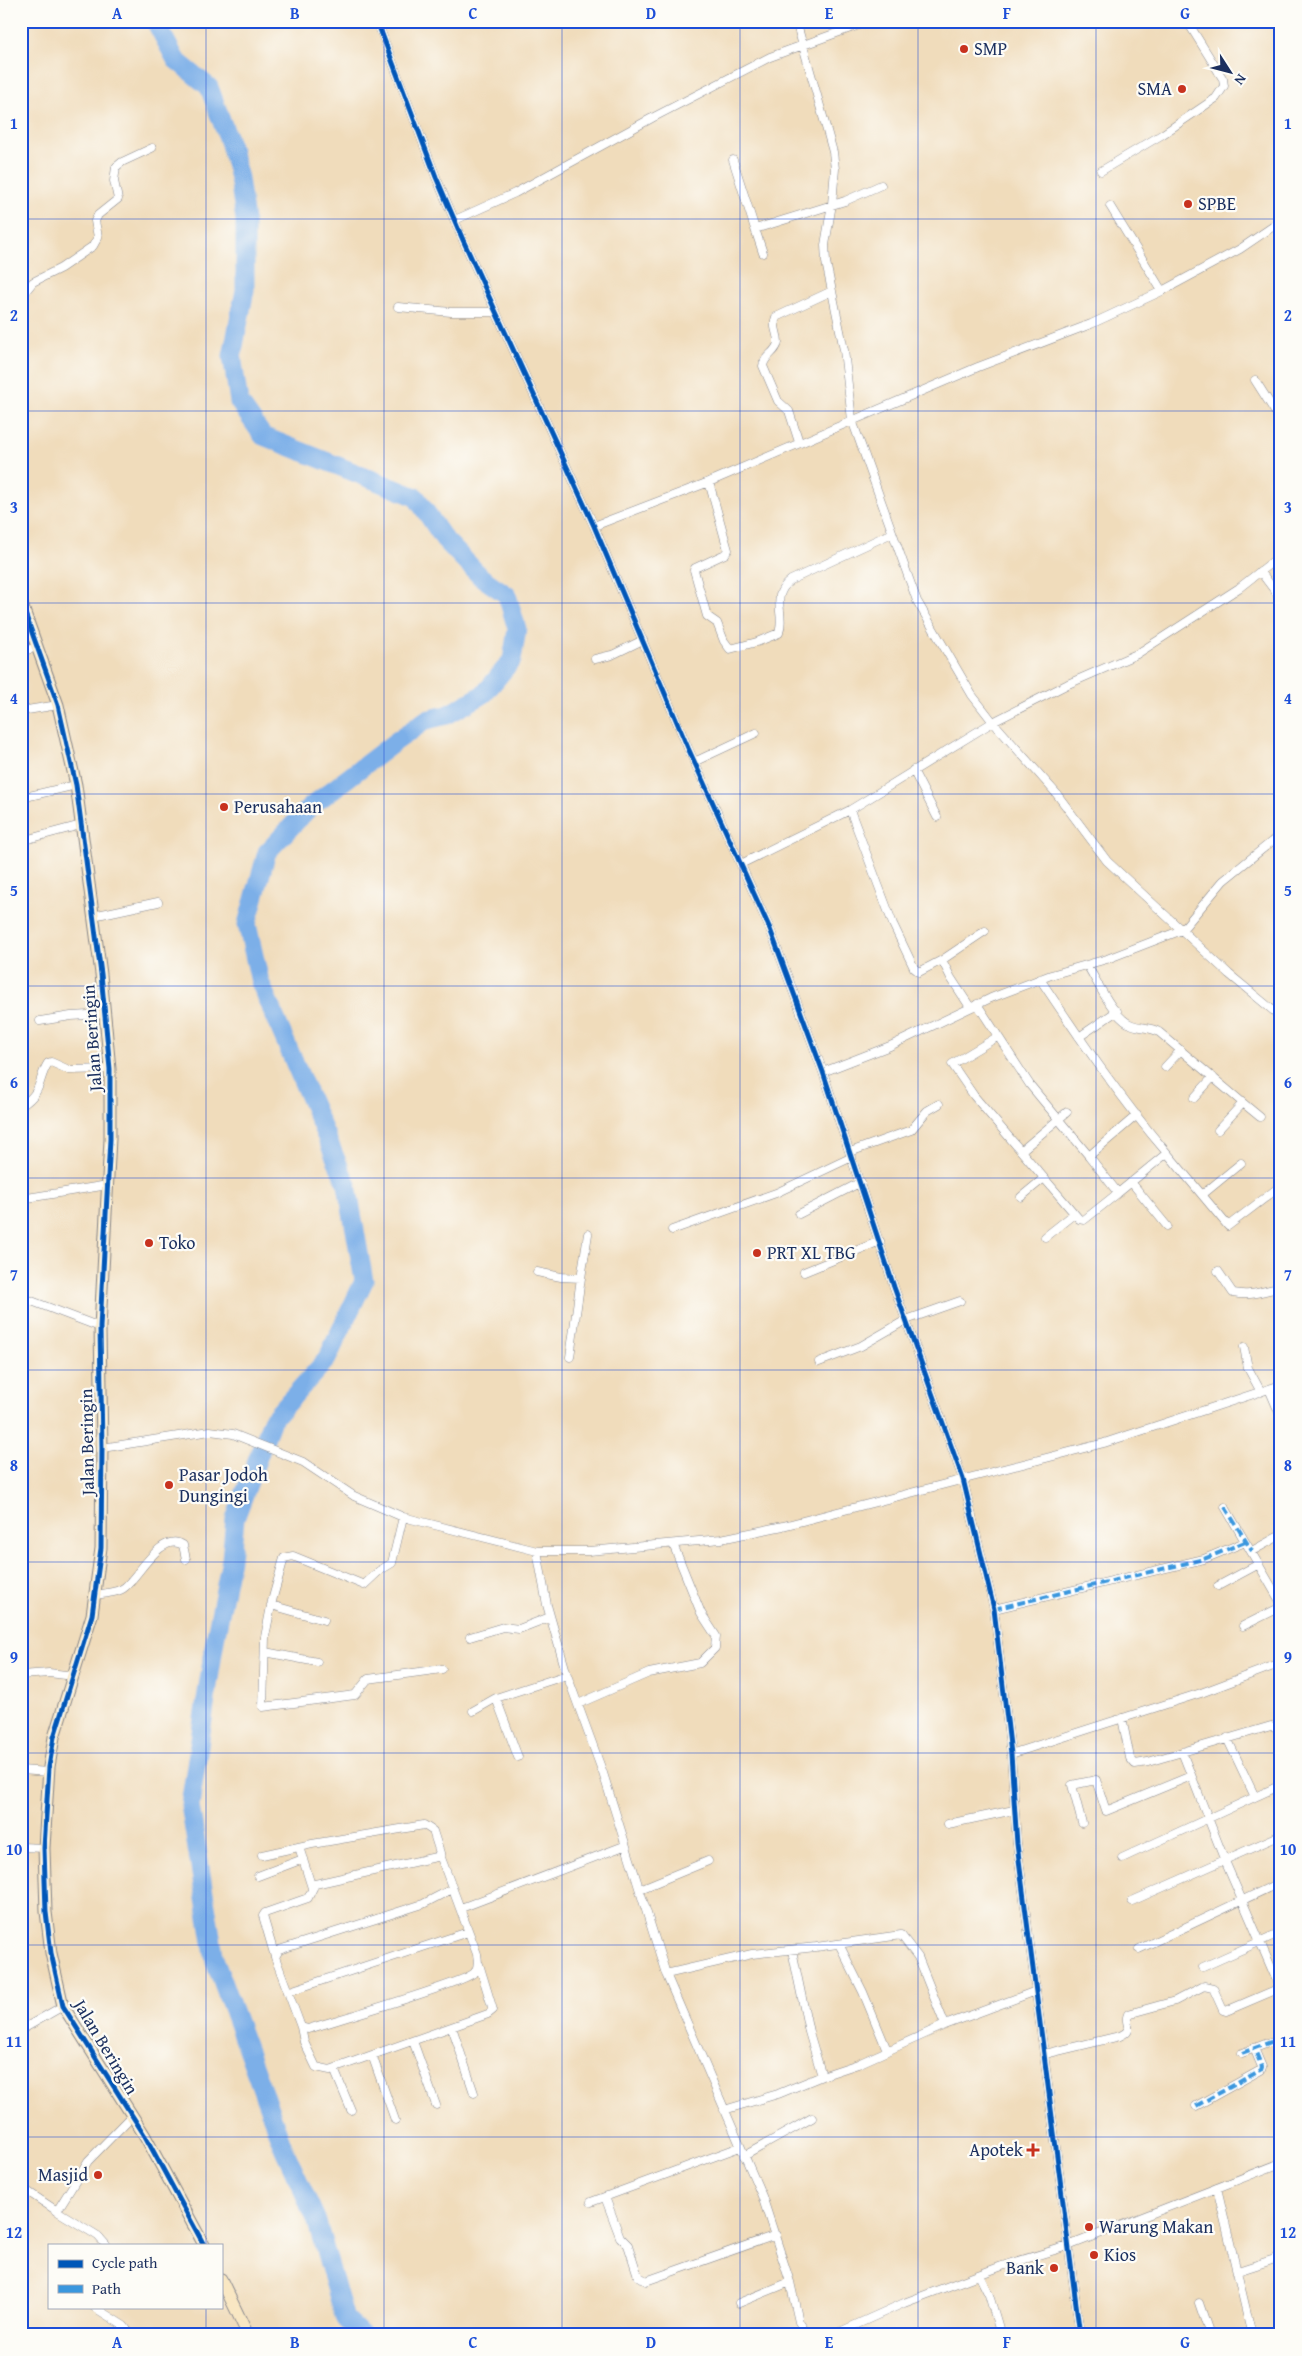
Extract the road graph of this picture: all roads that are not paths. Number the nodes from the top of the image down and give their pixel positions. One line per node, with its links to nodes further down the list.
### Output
1 (377, 21): 12 (street)
2 (796, 21): 5 (street)
3 (870, 21): 5 (street)
4 (1187, 21): 8 (street)
5 (803, 45): 10 (street); 12 (street)
6 (152, 148): 18 (street)
7 (732, 160): 14 (street)
8 (1101, 171)
9 (881, 185): 10 (street)
10 (832, 204): 14 (street); 16 (street)
11 (1110, 206): 17 (street)
12 (455, 220): 20 (street)
13 (1281, 221): 17 (street)
14 (755, 229): 15 (street)
15 (763, 253)
16 (832, 291): 22 (street); 24 (street)
17 (1162, 291): 22 (street)
18 (21, 296)
19 (398, 307): 20 (street)
20 (495, 312): 26 (street)
21 (1255, 380): 23 (street)
22 (852, 420): 24 (street); 27 (street)
23 (1281, 421)
24 (799, 442): 25 (street)
25 (708, 482): 26 (street); 27 (street)
26 (594, 526): 32 (street)
27 (892, 533): 38 (street)
28 (1281, 555): 29 (street)
29 (1260, 571): 30 (street); 38 (street)
30 (1281, 599)
31 (21, 602): 33 (street, Jalan Beringin)
32 (643, 640): 35 (street); 40 (street)
33 (37, 648): 34 (street); 36 (street, Jalan Beringin)
34 (21, 652)
35 (595, 659)
36 (58, 705): 37 (street); 42 (street, Jalan Beringin)
37 (21, 711)
38 (992, 722): 41 (street); 52 (street)
39 (756, 733): 40 (street)
40 (694, 762): 49 (street)
41 (913, 770): 44 (street); 45 (street)
42 (76, 785): 43 (street); 46 (street, Jalan Beringin)
43 (21, 798)
44 (850, 810): 49 (street); 54 (street)
45 (937, 817)
46 (81, 825): 48 (street); 51 (street, Jalan Beringin)
47 (1281, 835): 52 (street)
48 (21, 841)
49 (741, 864): 67 (street)
50 (158, 902): 51 (street)
51 (94, 916): 59 (street, Jalan Beringin)
52 (1182, 930): 55 (street); 60 (street)
53 (985, 931): 54 (street)
54 (942, 960): 57 (street)
55 (1087, 965): 56 (street); 58 (street)
56 (1040, 979): 57 (street); 62 (street)
57 (974, 1005): 63 (street); 67 (street)
58 (1116, 1011): 62 (street); 64 (street)
59 (105, 1014): 61 (street); 66 (street, Jalan Beringin)
60 (1281, 1017)
61 (40, 1021)
62 (1079, 1036): 74 (street)
63 (997, 1037): 76 (street); 78 (street)
64 (1181, 1050): 65 (street); 68 (street)
65 (1165, 1066)
66 (110, 1069): 72 (street); 86 (street, Jalan Beringin)
67 (823, 1072): 80 (street)
68 (1213, 1077): 69 (street); 70 (street)
69 (1194, 1098)
70 (1242, 1103): 75 (street); 77 (street)
71 (938, 1104): 80 (street)
72 (21, 1106)
73 (1067, 1112): 76 (street)
74 (1137, 1115): 79 (street); 81 (street)
75 (1260, 1118)
76 (1058, 1120): 78 (street); 81 (street)
77 (1218, 1130)
78 (1021, 1151): 83 (street)
79 (1167, 1152): 85 (street); 89 (street)
80 (851, 1155): 84 (street); 95 (street)
81 (1088, 1156): 88 (street)
82 (1241, 1163): 89 (street)
83 (1044, 1178): 90 (street); 93 (street)
84 (860, 1182): 92 (street); 98 (street)
85 (1131, 1182): 88 (street); 94 (street)
86 (108, 1185): 91 (street); 107 (street, Jalan Beringin)
87 (1278, 1188): 89 (street)
88 (1118, 1193): 93 (street)
89 (1202, 1195)
90 (1021, 1196)
91 (21, 1199)
92 (799, 1214)
93 (1074, 1214): 97 (street)
94 (1167, 1226)
95 (672, 1230)
96 (588, 1234): 102 (street)
97 (1045, 1237)
98 (880, 1242): 101 (street); 106 (street)
99 (1218, 1271): 103 (street)
100 (537, 1272): 102 (street)
101 (804, 1272)
102 (580, 1278): 109 (street)
103 (1281, 1288)
104 (21, 1297): 107 (street)
105 (960, 1301): 106 (street)
106 (906, 1320): 110 (street); 116 (street)
107 (100, 1327): 115 (street, Jalan Beringin)
108 (1244, 1347): 113 (street)
109 (570, 1357)
110 (819, 1362)
111 (1281, 1385): 112 (street)
112 (1269, 1388): 113 (street); 114 (street)
113 (1260, 1392): 116 (street)
114 (1281, 1417)
115 (102, 1448): 118 (street); 127 (street, Jalan Beringin)
116 (963, 1480): 121 (street); 130 (street)
117 (1225, 1507): 120 (street)
118 (403, 1517): 122 (street); 128 (street)
119 (1281, 1535): 123 (street)
120 (1245, 1542): 123 (street); 130 (street)
121 (673, 1544): 122 (street); 143 (street)
122 (537, 1551): 131 (street)
123 (1252, 1551): 125 (street)
124 (186, 1559): 127 (street)
125 (1259, 1564): 126 (street); 129 (street)
126 (1218, 1586)
127 (96, 1595): 141 (street, Jalan Beringin)
128 (271, 1605): 132 (street); 135 (street)
129 (1281, 1605): 133 (street)
130 (994, 1609): 149 (street)
131 (550, 1617): 134 (street); 140 (street)
132 (324, 1620)
133 (1243, 1626)
134 (470, 1637)
135 (265, 1652): 136 (street); 138 (street)
136 (317, 1662)
137 (1281, 1664): 145 (street)
138 (442, 1669)
139 (21, 1675): 141 (street)
140 (567, 1675): 142 (street); 143 (street)
141 (74, 1676): 152 (street, Jalan Beringin)
142 (496, 1698): 144 (street); 150 (street)
143 (578, 1704): 161 (street)
144 (473, 1711)
145 (1122, 1718): 148 (street); 149 (street)
146 (1281, 1735): 147 (street)
147 (1227, 1738): 148 (street); 155 (street)
148 (1182, 1752): 153 (street)
149 (1010, 1754): 156 (street)
150 (518, 1757)
151 (21, 1770): 152 (street)
152 (48, 1772): 164 (street, Jalan Beringin)
153 (1191, 1776): 157 (street); 158 (street)
154 (1281, 1785): 155 (street)
155 (1255, 1797): 157 (street)
156 (1014, 1810): 159 (street); 190 (street)
157 (1208, 1818): 167 (street); 170 (street)
158 (1082, 1823)
159 (948, 1824)
160 (1281, 1835): 170 (street)
161 (624, 1846): 175 (street); 178 (street)
162 (21, 1847): 164 (street)
163 (298, 1847): 165 (street); 166 (street); 168 (street)
164 (44, 1848): 192 (street, Jalan Beringin)
165 (262, 1854)
166 (440, 1855): 173 (street); 174 (street)
167 (1122, 1858)
168 (303, 1859): 171 (street); 173 (street)
169 (708, 1861): 175 (street)
170 (1225, 1861): 176 (street); 177 (street)
171 (258, 1876)
172 (1281, 1882): 176 (street)
173 (312, 1888): 185 (street)
174 (452, 1889): 178 (street); 185 (street)
175 (640, 1889): 188 (street)
176 (1242, 1900): 181 (street); 183 (street)
177 (1132, 1901)
178 (460, 1908): 179 (street)
179 (468, 1932): 186 (street); 191 (street)
180 (1281, 1932): 181 (street)
181 (1259, 1942): 187 (street); 189 (street)
182 (839, 1944): 184 (street); 193 (street); 200 (street)
183 (1139, 1949)
184 (792, 1950): 188 (street); 205 (street)
185 (275, 1957): 191 (street)
186 (478, 1964): 194 (street); 195 (street)
187 (1203, 1967)
188 (666, 1974): 210 (street)
189 (1281, 1988): 202 (street)
190 (1036, 1991): 193 (street); 202 (street)
191 (287, 1992): 194 (street)
192 (63, 2006): 196 (street); 211 (street, Jalan Beringin)
193 (945, 2025): 200 (street)
194 (301, 2027): 204 (street)
195 (452, 2027): 198 (street); 206 (street)
196 (21, 2030)
197 (1281, 2038): 199 (street)
198 (414, 2041): 203 (street); 207 (street)
199 (1254, 2048): 201 (street); 208 (street)
200 (886, 2050): 205 (street)
201 (1242, 2053)
202 (1045, 2054): 225 (street)
203 (372, 2056): 204 (street); 213 (street)
204 (334, 2069): 209 (street)
205 (822, 2076): 210 (street)
206 (474, 2093)
207 (436, 2105)
208 (1196, 2106)
209 (351, 2110)
210 (724, 2110): 214 (street)
211 (132, 2116): 221 (street); 224 (street, Jalan Beringin)
212 (812, 2118): 215 (street)
213 (394, 2120)
214 (740, 2147): 215 (street); 219 (street)
215 (744, 2156): 222 (street)
216 (1281, 2162): 218 (street)
217 (21, 2187): 221 (street)
218 (1217, 2188): 225 (street); 227 (street)
219 (605, 2197): 220 (street); 222 (street)
220 (592, 2202)
221 (58, 2211): 223 (street)
222 (776, 2235): 230 (street)
223 (105, 2244)
224 (204, 2244)
225 (1068, 2246): 228 (street); 239 (street)
226 (1281, 2257): 227 (street)
227 (1238, 2271): 241 (street)
228 (979, 2275): 237 (street); 238 (street)
229 (222, 2281): 235 (street)
230 (790, 2282): 231 (street); 236 (street)
231 (740, 2303)
232 (1198, 2303): 240 (street)
233 (96, 2308): 234 (street)
234 (132, 2335)
235 (248, 2335)
236 (808, 2335)
237 (833, 2335)
238 (1001, 2335)
239 (1080, 2335)
240 (1210, 2335)
241 (1252, 2335)

